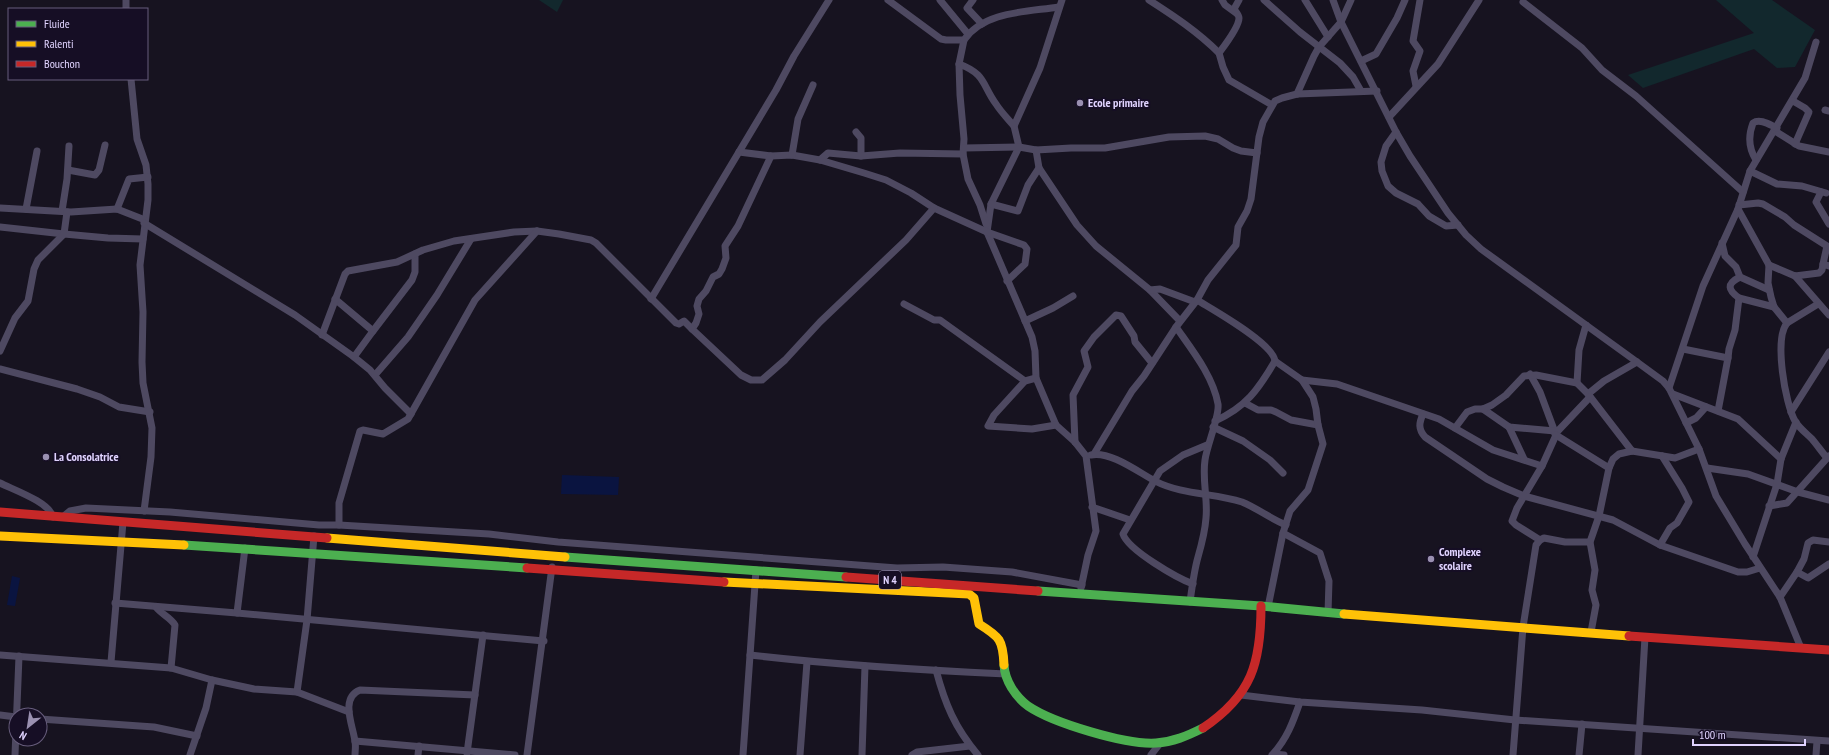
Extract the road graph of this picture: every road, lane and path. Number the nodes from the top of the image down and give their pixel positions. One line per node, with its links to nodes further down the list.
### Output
1 (830, 0): 48 (street)
2 (888, 0): 15 (street)
3 (940, 0): 21 (street)
4 (973, 0): 20 (street)
5 (1149, 0): 25 (street)
6 (1222, 0): 18 (street)
7 (1239, 0): 18 (street)
8 (1264, 0): 24 (street)
9 (1305, 0): 22 (street)
10 (1334, 0): 19 (street)
11 (1351, 0): 19 (street)
12 (1404, 0): 26 (street)
13 (1420, 0): 30 (street)
14 (1475, 1): 30 (street)
15 (896, 2): 21 (street)
16 (1523, 2): 60 (street)
17 (1060, 3): 20 (street); 37 (street)
18 (1236, 13): 25 (street)
19 (1341, 22): 22 (street); 26 (street)
20 (982, 24): 21 (street)
21 (966, 37): 27 (street)
22 (1328, 37): 24 (street)
23 (1816, 42): 34 (street)
24 (1319, 47): 31 (street); 33 (street)
25 (1219, 53): 35 (street)
26 (1361, 61): 32 (street)
27 (960, 64): 37 (street); 47 (street)
28 (131, 80): 59 (street)
29 (813, 85): 51 (street)
30 (1416, 86): 36 (street)
31 (1361, 91): 32 (street); 33 (street)
32 (1377, 91): 36 (street)
33 (1297, 94): 35 (street)
34 (1792, 101): 38 (street); 41 (street)
35 (1272, 105): 50 (street)
36 (1388, 117): 40 (street)
37 (1014, 126): 44 (street)
38 (1776, 130): 41 (street); 55 (street); 55 (street)
39 (856, 132): 53 (street)
40 (1396, 132): 70 (street); 70 (street)
41 (1795, 144): 49 (street)
42 (105, 145): 57 (street)
43 (68, 146): 57 (street)
44 (1019, 147): 45 (street); 47 (street); 61 (street)
45 (1036, 150): 50 (street); 56 (street)
46 (37, 151): 65 (street)
47 (964, 151): 53 (street); 72 (street)
48 (739, 152): 52 (street); 90 (street)
49 (1829, 152)
50 (1257, 153): 91 (street)
51 (792, 155): 52 (street); 54 (street)
52 (771, 156): 100 (street)
53 (861, 156): 54 (street)
54 (820, 160): 64 (street)
55 (1756, 160): 58 (street)
56 (1039, 168): 61 (street); 85 (street)
57 (68, 170): 67 (street)
58 (1750, 171): 60 (street); 69 (street)
59 (148, 177): 66 (street); 68 (street)
60 (1743, 192): 62 (street)
61 (991, 204): 72 (street)
62 (1738, 207): 77 (street); 78 (street); 80 (street)
63 (0, 208): 65 (street)
64 (934, 208): 72 (street); 100 (street)
65 (26, 209): 67 (street)
66 (117, 209): 67 (street); 68 (street)
67 (65, 211): 74 (street)
68 (144, 221): 75 (street); 102 (street)
69 (1829, 224)
70 (1458, 225): 99 (street)
71 (0, 227): 74 (street)
72 (987, 229): 84 (street); 84 (street)
73 (537, 231): 76 (street); 90 (street); 126 (street)
74 (64, 234): 75 (street); 104 (street)
75 (143, 239): 124 (street)
76 (471, 239): 79 (street); 113 (street)
77 (1722, 242): 83 (street); 103 (street)
78 (1828, 244): 81 (street)
79 (415, 254): 89 (street); 101 (street)
80 (1769, 265): 82 (street); 86 (street)
81 (1826, 265): 82 (street)
82 (1795, 276): 93 (street)
83 (1740, 277): 86 (street); 88 (street)
84 (1007, 281): 96 (street)
85 (1150, 290): 91 (street); 98 (street)
86 (1769, 290): 94 (street)
87 (1072, 296): 96 (street)
88 (1739, 298): 94 (street); 107 (street)
89 (335, 299): 101 (street); 102 (street)
90 (651, 299): 100 (street)
91 (1196, 301): 98 (street); 108 (street)
92 (904, 304): 116 (street)
93 (1818, 304): 95 (street); 97 (street)
94 (1774, 307): 97 (street)
95 (1829, 315)
96 (1025, 321): 114 (street)
97 (1788, 323): 125 (street)
98 (1178, 324): 110 (street); 130 (street)
99 (1586, 325): 109 (street); 117 (street)
100 (692, 329)
101 (373, 331): 106 (street)
102 (322, 335): 106 (street)
103 (1683, 349): 107 (street); 118 (street)
104 (0, 351)
105 (1829, 352): 125 (street)
106 (354, 357): 113 (street)
107 (1728, 358): 123 (street)
108 (1275, 361): 115 (street); 120 (street)
109 (1637, 362): 118 (street); 119 (street)
110 (1152, 363): 136 (street); 140 (street)
111 (0, 369): 124 (street)
112 (1530, 374): 117 (street); 122 (street); 135 (street)
113 (375, 375): 126 (street)
114 (1036, 378): 116 (street); 131 (street)
115 (1302, 380): 127 (street); 132 (street)
116 (1025, 381): 131 (street)
117 (1577, 383): 119 (street)
118 (1671, 391): 121 (street); 129 (street)
119 (1589, 396): 135 (street); 139 (street)
120 (1245, 403): 130 (street); 132 (street)
121 (1706, 406): 123 (street); 129 (street)
122 (1483, 409): 133 (street); 134 (street)
123 (1718, 411): 145 (street)
124 (150, 412): 159 (street)
125 (1791, 412): 128 (street)
126 (411, 414): 165 (street)
127 (1423, 414): 134 (street); 155 (street)
128 (1796, 422): 143 (street); 145 (street)
129 (1686, 423): 138 (street)
130 (1214, 424): 137 (street); 149 (street)
131 (1056, 425): 136 (street)
132 (1318, 425): 166 (street)
133 (1509, 427): 135 (street); 144 (street)
134 (1456, 428): 144 (street)
135 (1555, 433): 146 (street); 147 (street)
136 (1075, 442): 141 (street)
137 (1207, 445): 150 (street); 154 (street)
138 (1699, 449): 142 (street); 148 (street)
139 (1632, 451): 142 (street); 147 (street)
140 (1094, 454): 141 (street); 150 (street)
141 (1086, 456): 157 (street)
142 (1662, 456): 174 (street)
143 (1828, 457): 153 (street)
144 (1524, 459): 146 (street)
145 (1781, 459): 152 (street)
146 (1542, 466): 155 (street)
147 (1609, 468): 161 (street)
148 (1707, 468): 152 (street); 178 (street)
149 (1283, 473)
150 (1154, 480): 154 (street); 163 (street)
151 (0, 483): 162 (street)
152 (1777, 484): 153 (street); 158 (street)
153 (1798, 492): 156 (street); 158 (street)
154 (1205, 495): 166 (street); 185 (street)
155 (1524, 496): 161 (street); 170 (street)
156 (1829, 500)
157 (1092, 506): 163 (street); 186 (street)
158 (1769, 506): 178 (street)
159 (144, 511): 162 (street); 165 (street)
160 (0, 512): 162 (main road, N 4)
161 (1599, 516): 172 (street); 174 (street)
162 (58, 517): 164 (main road, N 4)
163 (1130, 520): 185 (street)
164 (123, 522): 169 (main road, N 4); 171 (street)
165 (339, 525): 186 (street)
166 (1286, 525): 167 (street)
167 (1283, 533): 190 (street); 193 (street)
168 (0, 536): 171 (main road)
169 (314, 536): 176 (street); 177 (main road, N 4)
170 (1540, 540): 172 (street); 195 (street)
171 (120, 541): 175 (main road); 189 (street)
172 (1590, 542): 196 (street)
173 (1829, 542): 183 (street)
174 (1660, 545): 180 (street)
175 (245, 548): 176 (main road); 192 (street)
176 (314, 554): 181 (main road); 194 (street)
177 (554, 556): 181 (street); 182 (main road, N 4)
178 (1753, 557): 180 (street)
179 (1829, 564): 183 (street)
180 (1760, 568): 187 (street)
181 (552, 569): 184 (main road); 199 (street)
182 (756, 570): 184 (street); 186 (main road, N 4)
183 (1797, 572): 187 (street)
184 (754, 584): 203 (street); 210 (main road)
185 (1193, 584): 188 (street)
186 (1081, 590): 188 (main road, N 4)
187 (1780, 597): 200 (street)
188 (1190, 602): 190 (main road, N 4)
189 (115, 603): 191 (street); 205 (street)
190 (1264, 606): 193 (main road, N 4); 214 (main road)
191 (156, 607): 192 (street); 208 (street)
192 (237, 613): 194 (street)
193 (1328, 613): 195 (main road, N 4)
194 (307, 620): 197 (street); 212 (street)
195 (1523, 627): 196 (main road, N 4); 219 (street)
196 (1591, 632): 198 (main road, N 4)
197 (483, 635): 199 (street); 213 (street)
198 (1645, 637): 200 (main road, N 4); 221 (street)
199 (544, 641): 235 (street)
200 (1801, 648): 201 (main road, N 4)
201 (1829, 650)
202 (0, 655): 204 (street)
203 (750, 655): 206 (street); 236 (street)
204 (19, 656): 205 (street); 216 (street)
205 (111, 662): 208 (street)
206 (807, 662): 207 (street); 237 (street)
207 (865, 666): 209 (street); 238 (street)
208 (171, 668): 211 (street)
209 (936, 670): 210 (street); 228 (street)
210 (1006, 674): 225 (main road)
211 (212, 680): 212 (street); 222 (street)
212 (297, 692): 217 (street)
213 (475, 695): 217 (street); 229 (street)
214 (1241, 695): 215 (street); 225 (main road)
215 (1300, 702): 219 (street); 230 (street)
216 (16, 707)
217 (349, 712): 223 (street)
218 (48, 720): 222 (street)
219 (1515, 720): 220 (street); 243 (street)
220 (1582, 724): 221 (street); 244 (street)
221 (1639, 728): 224 (street); 245 (street)
222 (197, 736): 231 (street)
223 (356, 741): 227 (street); 232 (street)
224 (1817, 741): 226 (street); 246 (street)
225 (1161, 742): 241 (street)
226 (1829, 742)
227 (419, 746): 229 (street); 233 (street)
228 (970, 746): 239 (street); 240 (street)
229 (467, 753): 234 (street)
230 (1273, 754): 242 (street)
231 (190, 755)
232 (355, 755)
233 (418, 755)
234 (516, 755)
235 (527, 755)
236 (743, 755)
237 (800, 755)
238 (862, 755)
239 (912, 755)
240 (978, 755)
241 (1151, 755)
242 (1284, 755)
243 (1513, 755)
244 (1579, 755)
245 (1638, 755)
246 (1816, 755)

